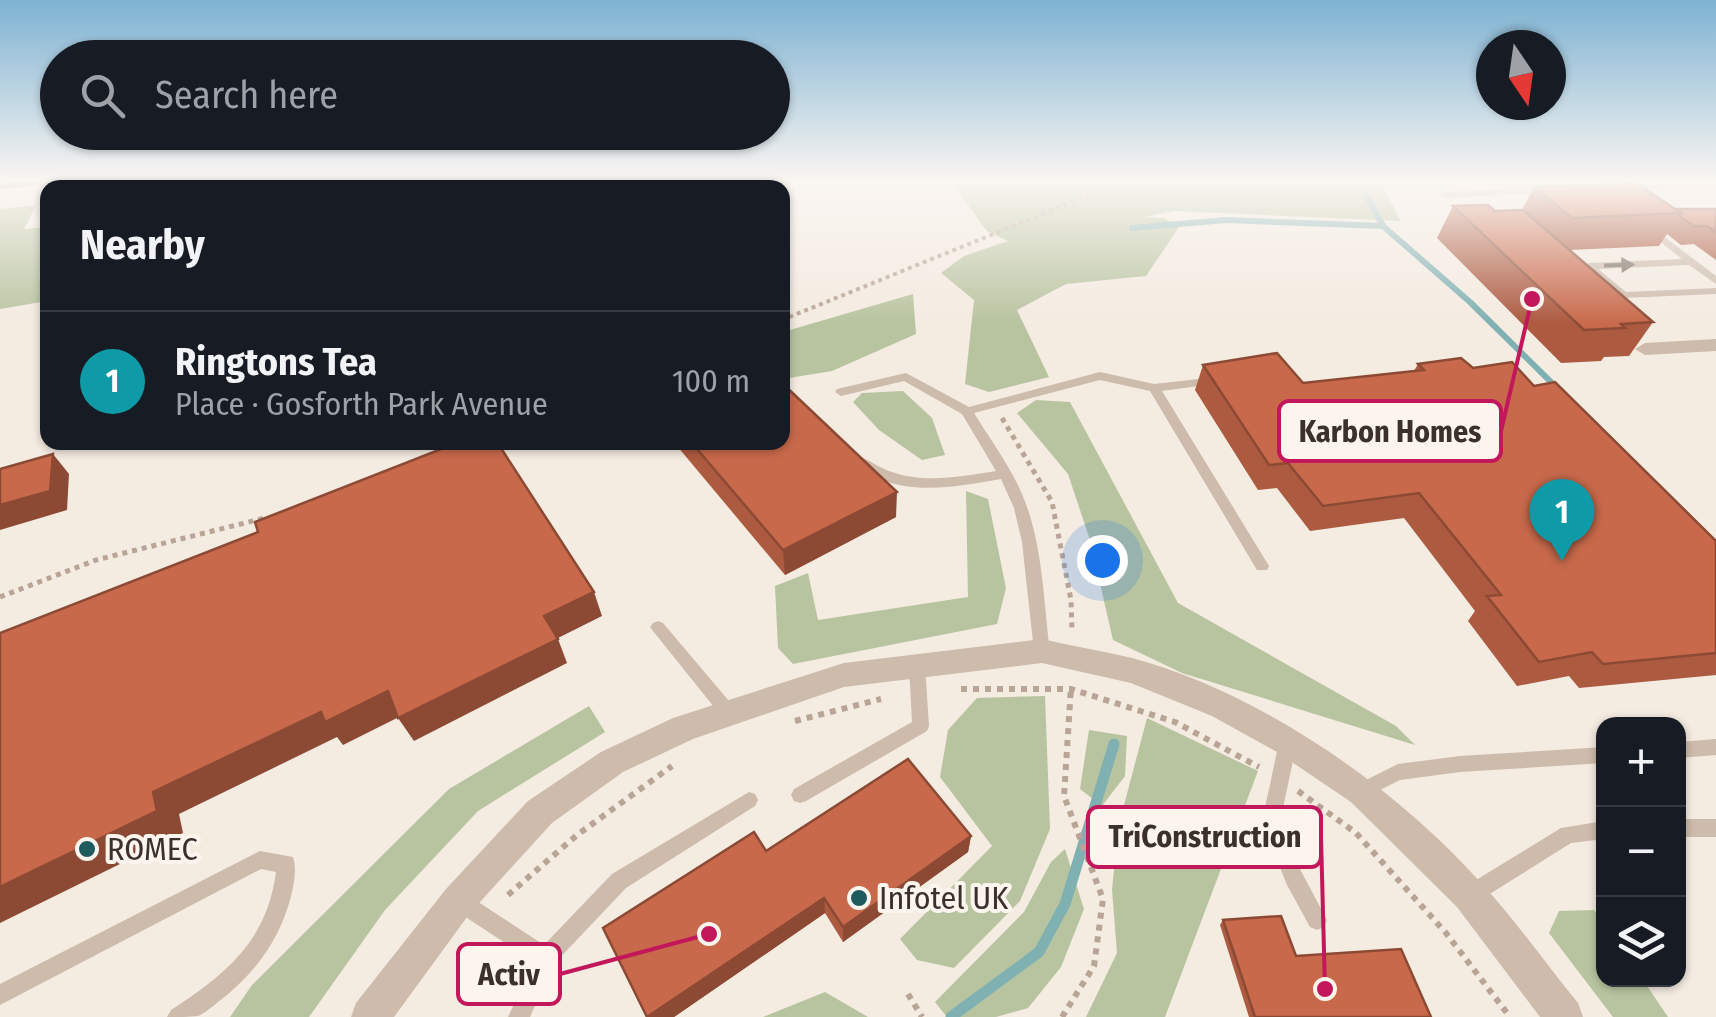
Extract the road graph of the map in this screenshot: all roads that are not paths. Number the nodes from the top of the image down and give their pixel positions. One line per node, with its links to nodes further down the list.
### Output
1 (1650, 229): 2 (lane)
2 (1692, 262): 3 (lane); 4 (lane, one-way to 2)
3 (1716, 281)
4 (1716, 292)
5 (1716, 346): 6 (street)
6 (1645, 349)
7 (1223, 378): 8 (lane)
8 (1154, 388): 10 (lane); 13 (lane)
9 (841, 392): 10 (lane)
10 (966, 411): 12 (lane)
11 (844, 446): 12 (lane)
12 (1004, 474): 15 (lane)
13 (1262, 566)
14 (658, 627): 17 (lane)
15 (1057, 654): 16 (street); 18 (street)
16 (918, 677): 17 (street); 23 (lane)
17 (728, 712): 29 (street)
18 (1288, 742): 22 (street); 30 (lane)
19 (1716, 747): 20 (lane)
20 (1686, 749)
21 (1596, 755): 22 (lane)
22 (1362, 791): 28 (street)
23 (800, 795)
24 (749, 800): 31 (lane)
25 (1686, 828): 26 (lane)
26 (1716, 828)
27 (1596, 831): 28 (lane)
28 (1469, 896): 36 (street)
29 (471, 909): 31 (lane); 34 (street)
30 (1317, 920)
31 (546, 958): 35 (lane)
32 (0, 994): 33 (lane)
33 (178, 1017)
34 (370, 1017)
35 (519, 1017)
36 (1564, 1017)

